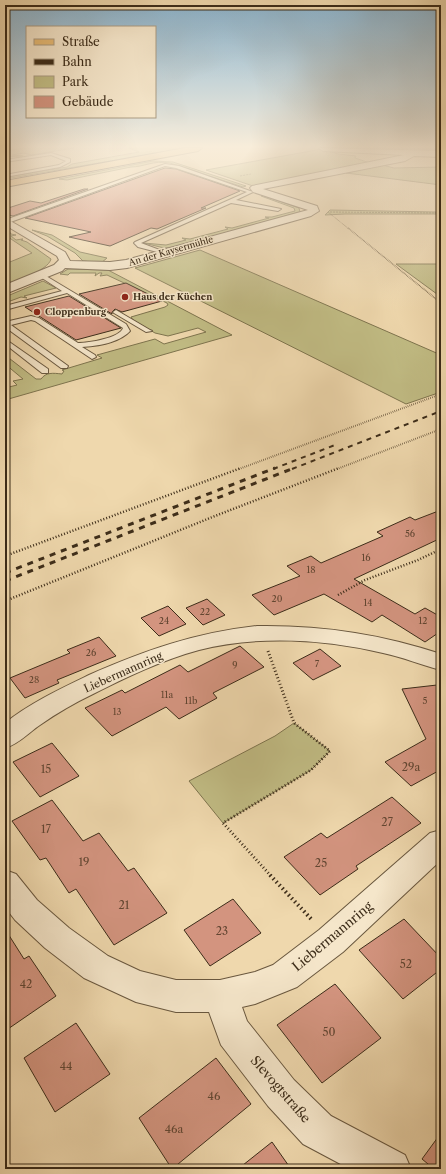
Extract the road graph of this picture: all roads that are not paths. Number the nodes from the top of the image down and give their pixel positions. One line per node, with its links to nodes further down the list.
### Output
1 (59, 203): 6 (lane)
2 (227, 203): 7 (lane)
3 (240, 203): 4 (lane)
4 (259, 203)
5 (296, 203): 7 (street, An der Kaysermühle)
6 (5, 222): 8 (street)
7 (163, 254): 8 (street, An der Kaysermühle)
8 (63, 264): 9 (street)
9 (48, 274): 10 (street); 11 (lane)
10 (5, 290)
11 (68, 291): 13 (lane); 17 (lane)
12 (81, 291): 15 (lane)
13 (5, 308)
14 (6, 324): 17 (lane); 19 (lane)
15 (148, 331)
16 (5, 341): 20 (lane)
17 (73, 344): 18 (lane)
18 (92, 357)
19 (64, 366)
20 (45, 371)
21 (441, 662): 22 (street, Liebermannring)
22 (5, 738)
23 (441, 842): 25 (street, Liebermannring)
24 (5, 883): 25 (street, Liebermannring)
25 (220, 996): 26 (street, Slevogtstraße)
26 (391, 1169)

